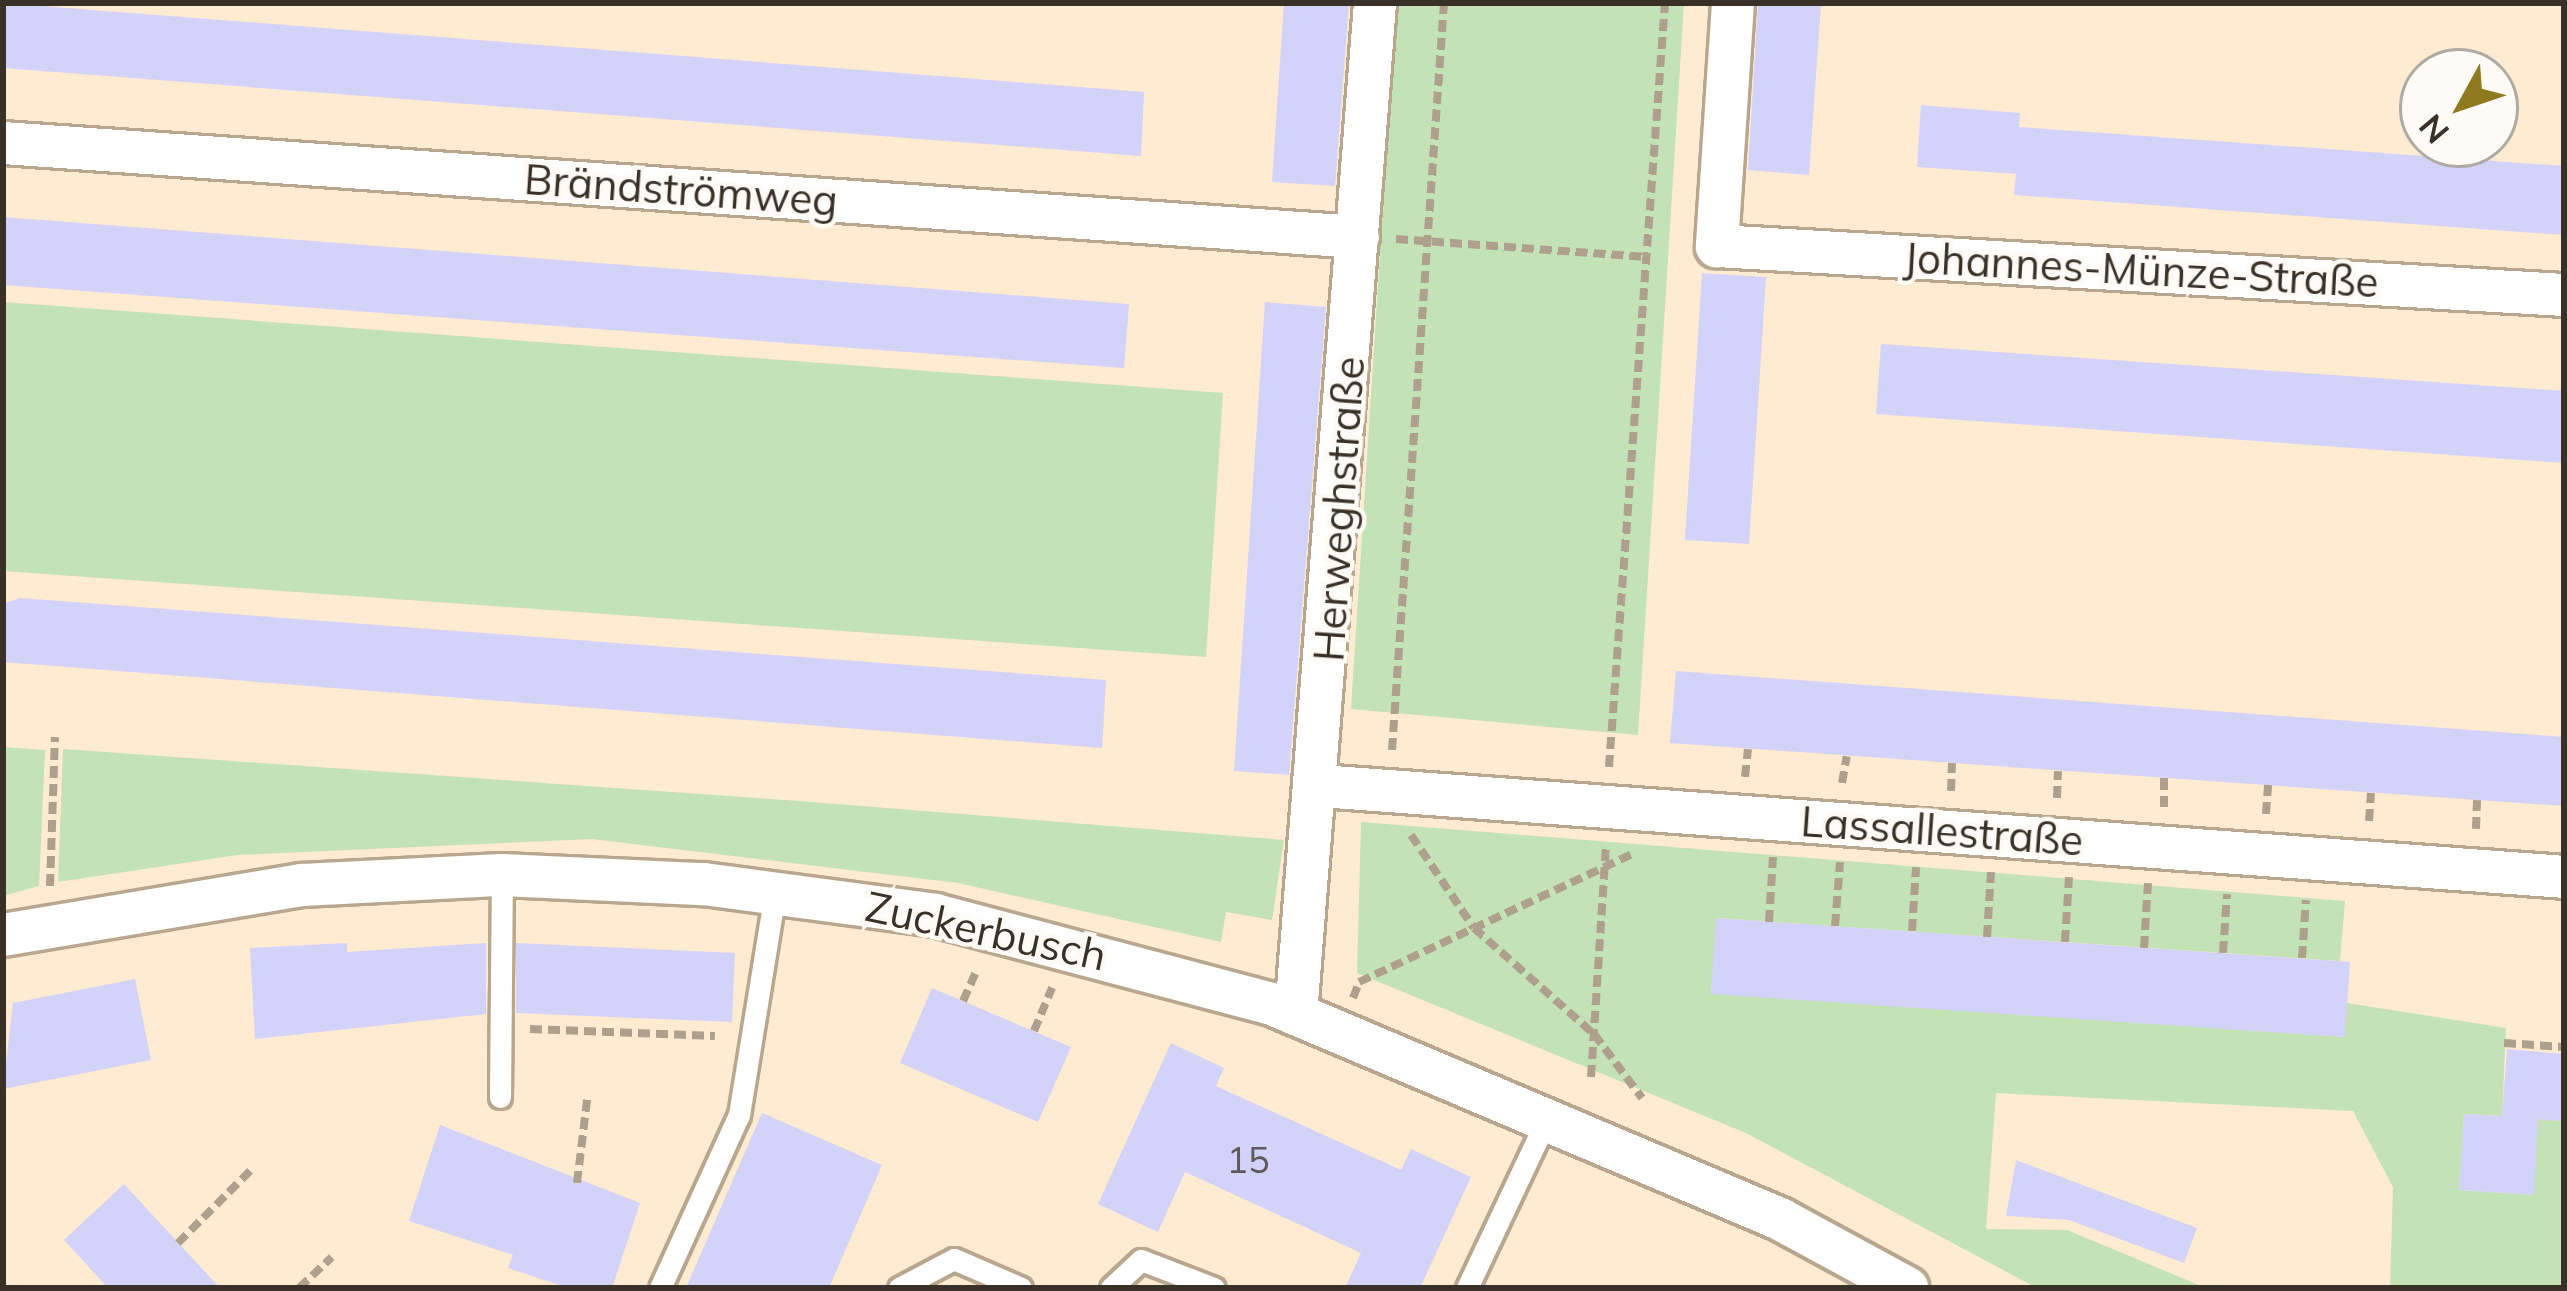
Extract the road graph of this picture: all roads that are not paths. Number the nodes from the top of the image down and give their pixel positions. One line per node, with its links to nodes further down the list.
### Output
1 (1375, 3): 4 (street, Herweghstraße)
2 (1733, 3): 5 (street, Johannes-Münze-Straße)
3 (3, 142): 4 (street, Brändströmweg)
4 (1358, 237): 6 (street, Herweghstraße)
5 (2564, 295)
6 (1320, 786): 8 (street, Lassallestraße); 11 (street, Herweghstraße)
7 (502, 875): 9 (street, Zuckerbusch); 10 (street, Zuckerbusch); 12 (lane)
8 (2564, 878)
9 (775, 892): 11 (street, Zuckerbusch); 14 (lane)
10 (3, 935)
11 (1296, 1014): 13 (street, Zuckerbusch)
12 (500, 1097)
13 (1548, 1117): 19 (lane); 20 (street, Zuckerbusch)
14 (660, 1288)
15 (899, 1288): 16 (lane)
16 (1021, 1288)
17 (1111, 1288): 18 (lane)
18 (1214, 1288)
19 (1467, 1288)
20 (1906, 1288)

